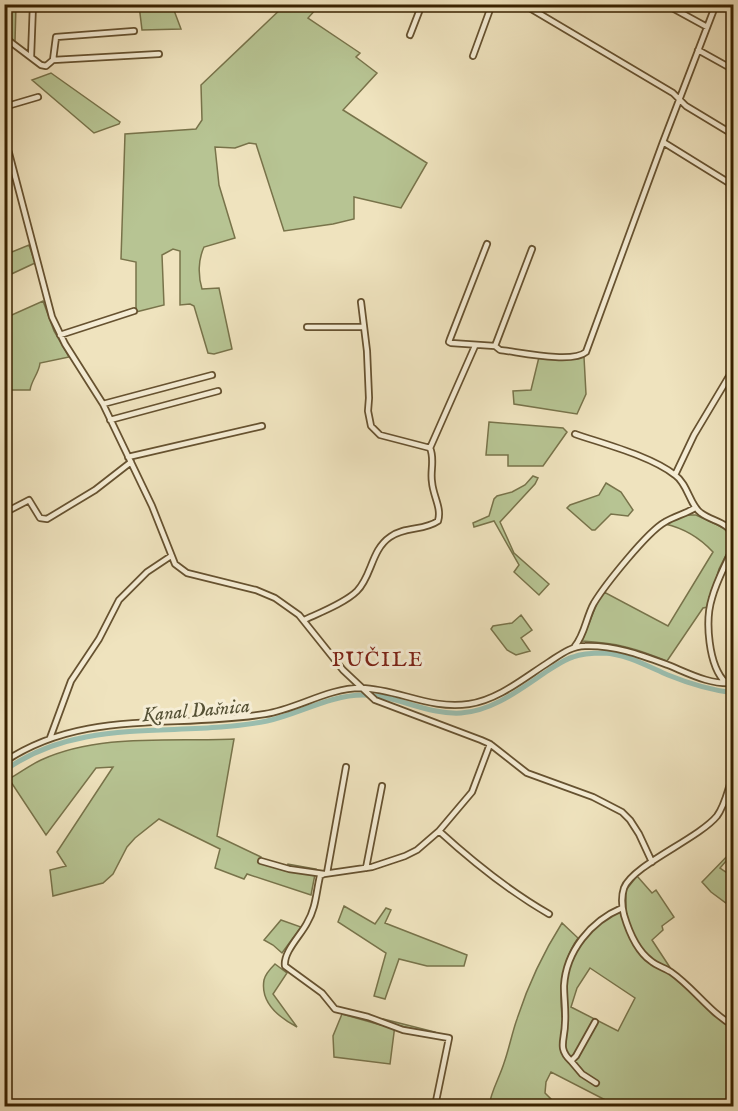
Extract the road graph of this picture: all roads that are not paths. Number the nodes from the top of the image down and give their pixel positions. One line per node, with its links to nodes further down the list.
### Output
1 (33, 4): 14 (street)
2 (422, 4): 9 (street)
3 (492, 4): 13 (street)
4 (523, 4): 18 (street)
5 (665, 4): 7 (street)
6 (715, 5): 7 (street)
7 (707, 27): 11 (street)
8 (135, 30): 15 (street)
9 (410, 35)
10 (4, 37): 14 (street)
11 (698, 50): 16 (street); 18 (street)
12 (159, 54): 15 (street)
13 (473, 56)
14 (32, 57): 15 (street)
15 (53, 60)
16 (734, 70)
17 (38, 97): 19 (street)
18 (679, 100): 20 (street); 22 (street)
19 (4, 107)
20 (734, 135)
21 (4, 141): 30 (street)
22 (663, 142): 23 (street); 32 (street)
23 (734, 186)
24 (487, 244): 31 (street)
25 (532, 249): 32 (street)
26 (361, 302): 29 (street)
27 (134, 311): 30 (street)
28 (307, 327): 29 (street)
29 (363, 327): 40 (street)
30 (60, 335): 36 (street)
31 (475, 346): 32 (street); 40 (street)
32 (495, 346)
33 (734, 368): 43 (street)
34 (212, 375): 36 (street)
35 (218, 391): 37 (street)
36 (103, 404): 37 (street)
37 (110, 420): 41 (street)
38 (262, 426): 41 (street)
39 (575, 434): 43 (street)
40 (430, 448): 49 (street)
41 (128, 457): 42 (street)
42 (130, 462): 45 (street); 48 (street)
43 (675, 475): 44 (street)
44 (695, 508): 46 (street); 50 (street)
45 (4, 513)
46 (734, 537)
47 (734, 545): 51 (street)
48 (171, 556): 49 (street); 54 (street)
49 (304, 620): 52 (street)
50 (575, 646): 51 (street); 52 (street)
51 (730, 684): 53 (street)
52 (363, 690): 54 (street); 55 (street)
53 (734, 710)
54 (50, 738): 56 (street)
55 (490, 744): 60 (street); 62 (street)
56 (4, 762)
57 (346, 767): 64 (street)
58 (734, 773): 62 (street)
59 (382, 786): 63 (street)
60 (439, 831): 63 (street); 66 (street)
61 (261, 861): 64 (street)
62 (652, 862): 65 (street)
63 (366, 868): 64 (street)
64 (325, 873): 71 (street)
65 (622, 908): 68 (street); 69 (street)
66 (549, 914)
67 (595, 1022): 69 (street)
68 (734, 1026)
69 (571, 1061): 70 (street)
70 (596, 1083)
71 (435, 1107)

